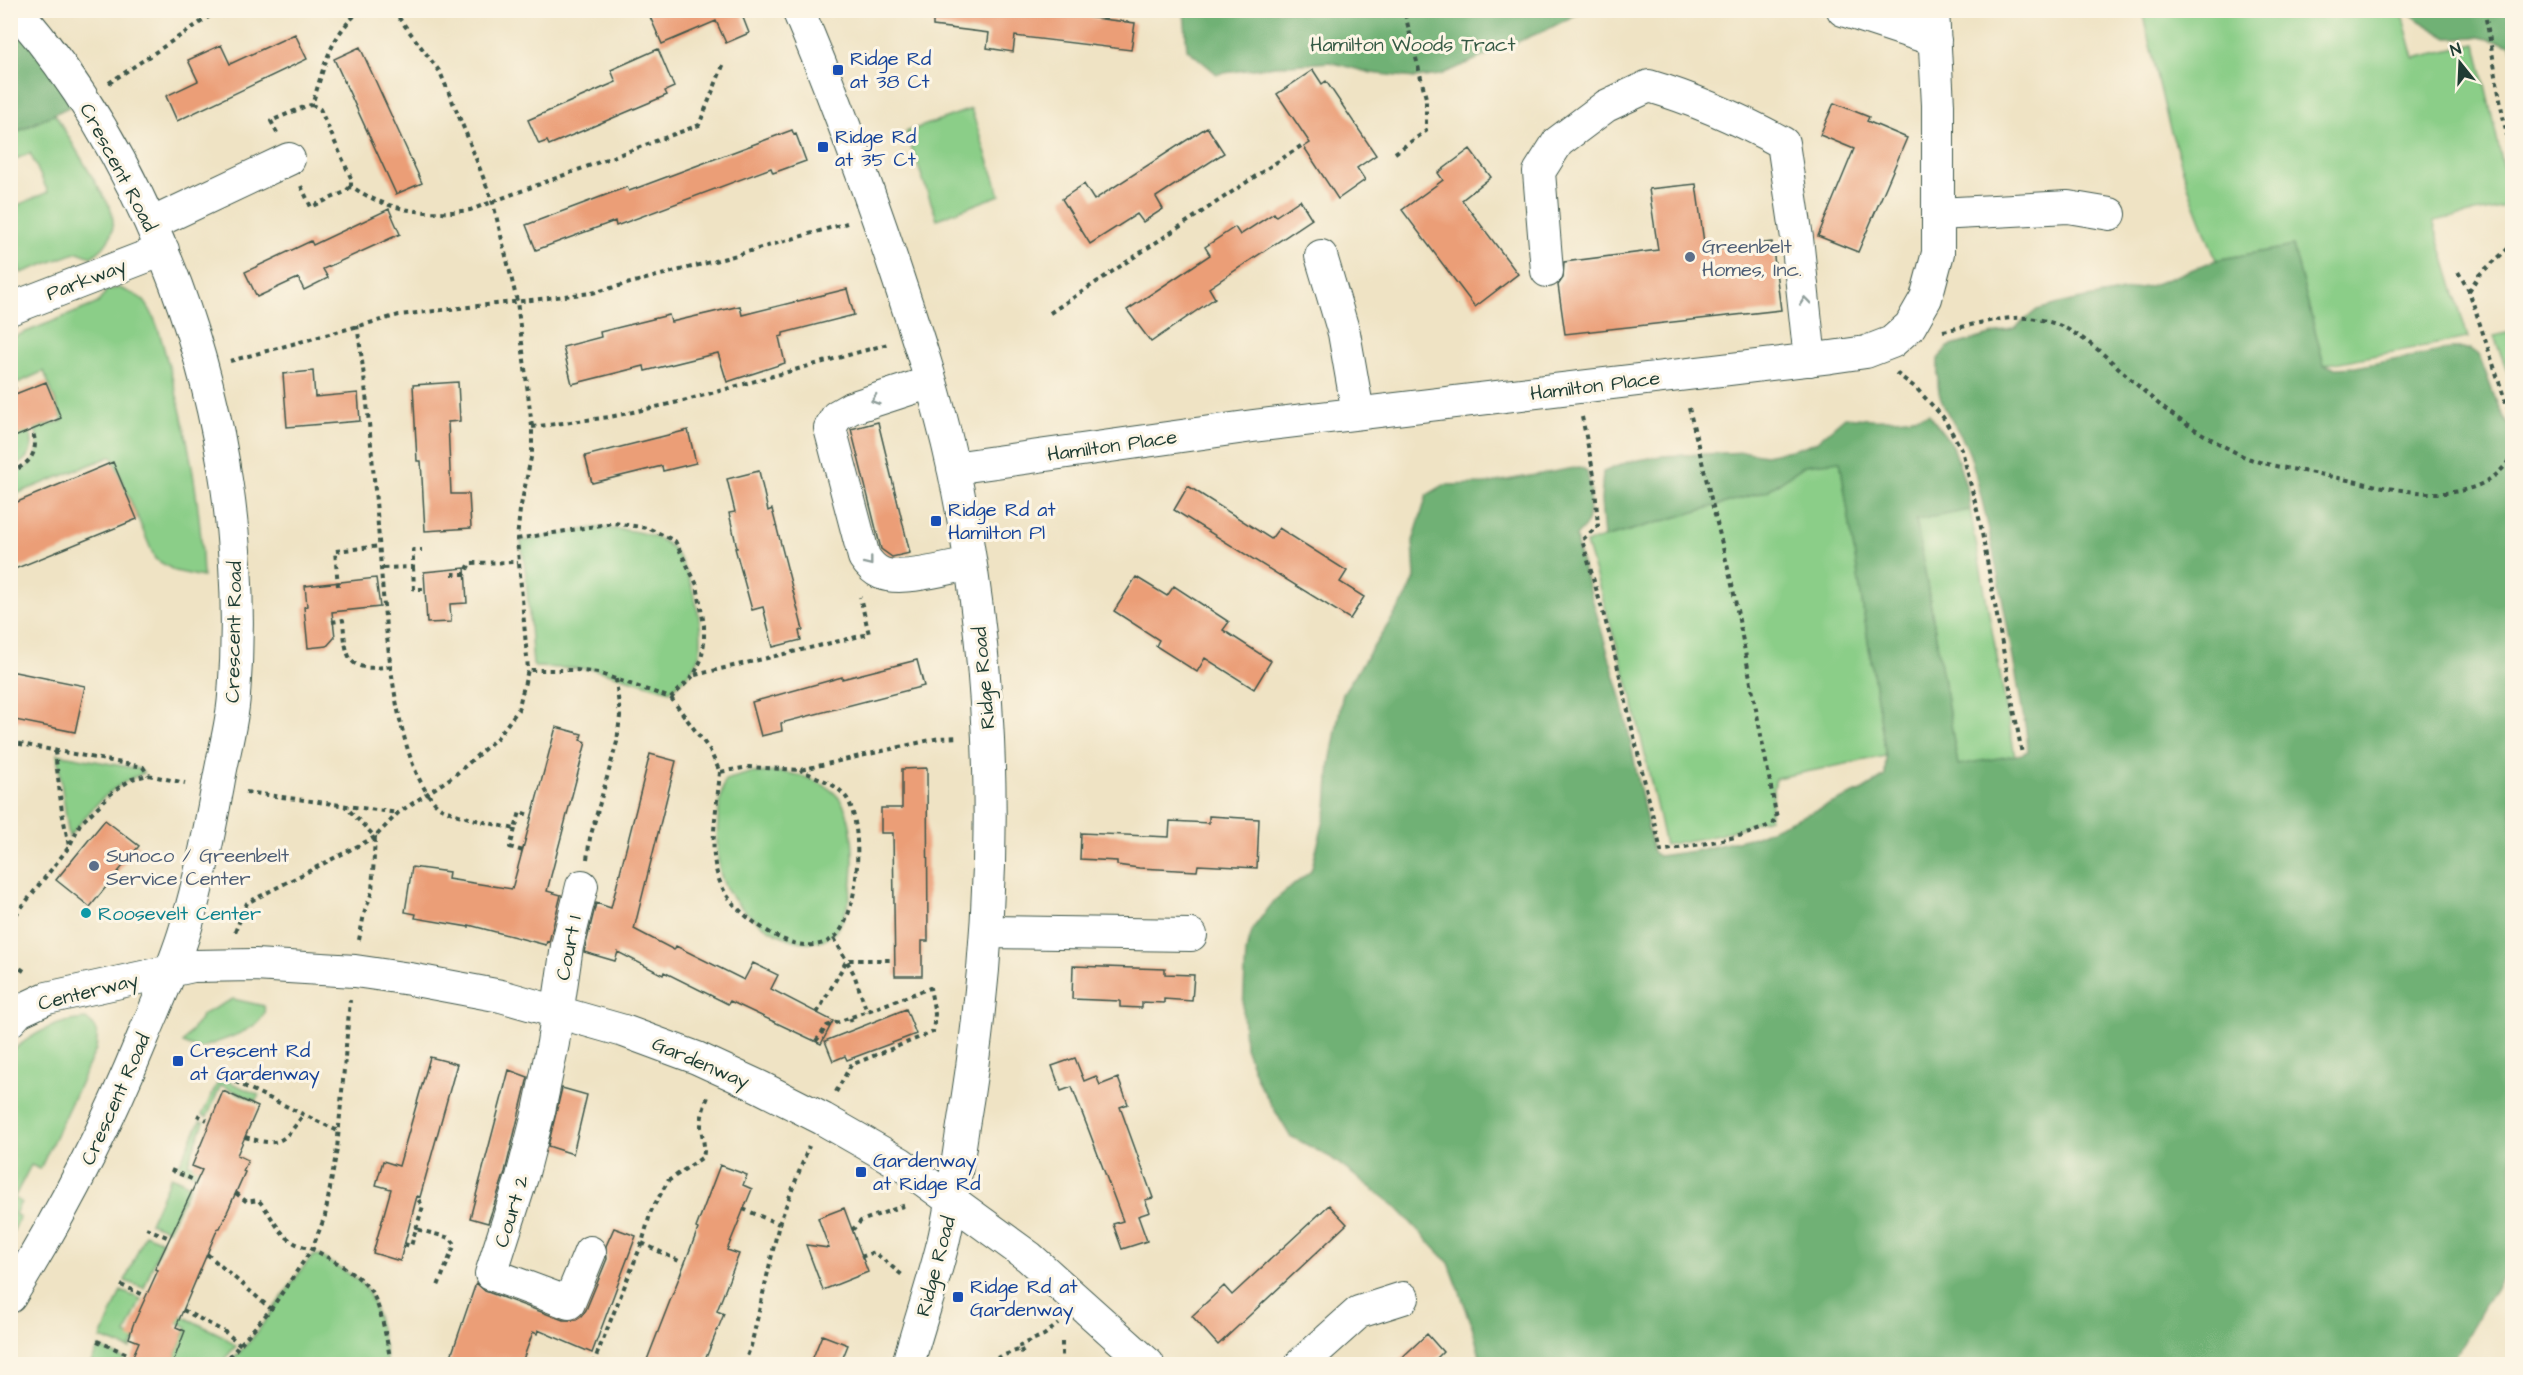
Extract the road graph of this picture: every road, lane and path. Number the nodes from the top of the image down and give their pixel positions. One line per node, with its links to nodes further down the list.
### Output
1 (16, 10): 11 (street, Crescent Road)
2 (219, 10): 11 (path)
3 (361, 10): 16 (path)
4 (393, 10): 16 (path)
5 (798, 10): 17 (street, Ridge Road)
6 (1404, 10): 13 (path)
7 (1843, 10): 9 (street)
8 (2484, 10): 14 (path)
9 (1934, 25): 18 (street, Hamilton Place)
10 (724, 63): 16 (path)
11 (84, 100): 20 (street, Crescent Road)
12 (1301, 146): 28 (path)
13 (1395, 153)
14 (2512, 156)
15 (289, 159): 20 (street, Parkway)
16 (494, 203): 26 (path)
17 (877, 214): 26 (path); 31 (street, Ridge Road)
18 (1938, 214): 19 (street); 32 (street, Hamilton Place)
19 (2110, 214)
20 (157, 237): 27 (street, Parkway); 34 (street, Crescent Road)
21 (2512, 244): 25 (path)
22 (1321, 256): 40 (street)
23 (1548, 270): 33 (street, one-way to 23)
24 (2457, 270): 25 (path)
25 (2469, 291): 30 (path)
26 (517, 301): 29 (path); 41 (path)
27 (10, 309)
28 (1050, 313)
29 (357, 325): 34 (path); 46 (path)
30 (1936, 332)
31 (917, 335): 37 (street, Ridge Road); 41 (path)
32 (1866, 352): 33 (street, Hamilton Place); 65 (path)
33 (1810, 360): 35 (street, Hamilton Place)
34 (202, 368): 88 (street, Crescent Road)
35 (1681, 375): 38 (street, Hamilton Place); 38 (path)
36 (10, 377): 39 (path)
37 (931, 382): 43 (street, Ridge Road); 50 (street, one-way to 50)
38 (1575, 387): 40 (street, Hamilton Place)
39 (17, 394)
40 (1358, 413): 43 (street, Hamilton Place)
41 (532, 428): 45 (path)
42 (32, 430): 44 (path)
43 (953, 468): 49 (street, Ridge Road)
44 (10, 472)
45 (517, 539): 48 (path); 59 (path)
46 (380, 546): 52 (path); 54 (path)
47 (422, 550): 51 (path)
48 (518, 562): 53 (path); 58 (path)
49 (970, 564): 50 (street); 62 (street, Ridge Road)
50 (870, 565): 59 (path)
51 (413, 567): 52 (path); 55 (path)
52 (382, 568): 57 (path)
53 (452, 574)
54 (338, 586)
55 (423, 589)
56 (332, 622): 57 (path)
57 (392, 666): 71 (path)
58 (528, 670): 60 (path); 71 (path)
59 (694, 675): 61 (path)
60 (616, 678): 61 (path); 79 (path)
61 (671, 698): 67 (path)
62 (988, 735): 66 (path); 82 (street, Ridge Road)
63 (10, 742): 64 (path)
64 (55, 752): 68 (path); 77 (path)
65 (2022, 754)
66 (800, 770): 67 (path); 84 (path)
67 (720, 772): 84 (path)
68 (148, 775): 69 (path); 77 (path)
69 (185, 783)
70 (237, 791): 72 (path)
71 (427, 793): 73 (path); 75 (path)
72 (345, 806): 73 (path); 76 (path)
73 (398, 813): 76 (path)
74 (532, 816): 75 (path)
75 (514, 829): 78 (path)
76 (375, 837): 81 (path); 85 (path)
77 (69, 847): 80 (path)
78 (523, 850)
79 (582, 886): 90 (street, Court 1)
80 (10, 922)
81 (235, 932)
82 (987, 932): 83 (street); 110 (street, Ridge Road)
83 (1191, 935)
84 (834, 938): 86 (path)
85 (357, 948)
86 (847, 960): 87 (path); 91 (path); 92 (path)
87 (893, 960)
88 (171, 972): 90 (street, Gardenway); 94 (street, Centerway); 129 (street, Crescent Road)
89 (350, 1000): 103 (path)
90 (557, 1011): 110 (street, Gardenway); 121 (street, Court 2)
91 (867, 1012): 93 (path); 99 (path)
92 (818, 1013)
93 (850, 1018): 95 (path); 96 (path)
94 (10, 1021)
95 (853, 1025)
96 (816, 1041)
97 (219, 1074): 100 (path)
98 (708, 1097): 118 (path)
99 (834, 1097)
100 (304, 1114): 103 (path); 104 (path)
101 (197, 1116): 102 (path)
102 (207, 1120)
103 (338, 1131): 120 (path)
104 (245, 1137)
105 (809, 1146): 113 (path)
106 (171, 1170): 107 (path)
107 (194, 1180)
108 (236, 1193): 120 (path)
109 (417, 1198): 115 (path)
110 (951, 1201): 127 (street, Ridge Road); 131 (street, Gardenway)
111 (906, 1205): 116 (path)
112 (743, 1209): 113 (path)
113 (779, 1224): 143 (path)
114 (146, 1228): 117 (path)
115 (416, 1229): 119 (path); 126 (path)
116 (852, 1230)
117 (166, 1237)
118 (642, 1243): 124 (path); 142 (path)
119 (404, 1244)
120 (312, 1249): 132 (path); 141 (path)
121 (590, 1252)
122 (207, 1254): 132 (path)
123 (861, 1257): 127 (path)
124 (679, 1261)
125 (121, 1285): 128 (path)
126 (438, 1286)
127 (930, 1288): 144 (street, Ridge Road)
128 (144, 1295)
129 (10, 1297)
130 (1403, 1298): 148 (street)
131 (1081, 1302): 137 (path); 147 (street, Gardenway)
132 (271, 1309): 136 (path)
133 (183, 1310): 136 (path)
134 (97, 1341): 138 (path)
135 (1062, 1342): 146 (path)
136 (240, 1345): 140 (path)
137 (1022, 1349): 139 (path); 145 (path)
138 (130, 1355)
139 (1024, 1357)
140 (223, 1365)
141 (391, 1365)
142 (593, 1365)
143 (744, 1365)
144 (908, 1365)
145 (980, 1365)
146 (1062, 1365)
147 (1148, 1365)
148 (1301, 1365)

